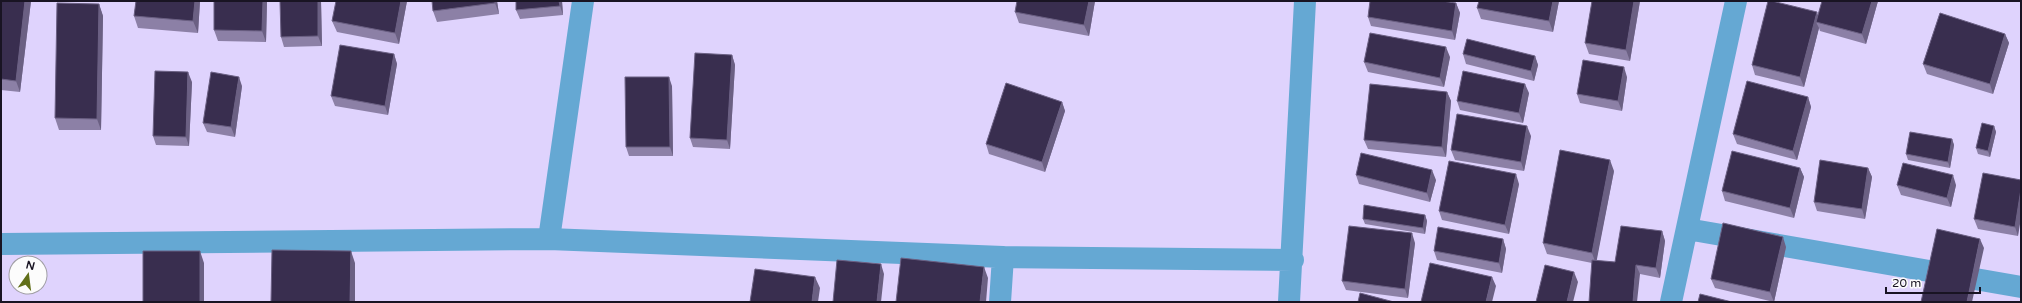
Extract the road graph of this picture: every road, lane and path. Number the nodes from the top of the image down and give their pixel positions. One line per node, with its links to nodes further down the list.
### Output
1 (583, 1): 5 (street)
2 (1305, 1): 8 (street)
3 (1736, 1): 4 (street)
4 (1687, 229): 9 (street); 12 (street)
5 (549, 239): 6 (street); 7 (street)
6 (1, 244)
7 (1003, 257): 8 (street); 10 (street)
8 (1293, 260): 11 (street)
9 (2021, 287)
10 (1000, 302)
11 (1289, 302)
12 (1671, 302)

